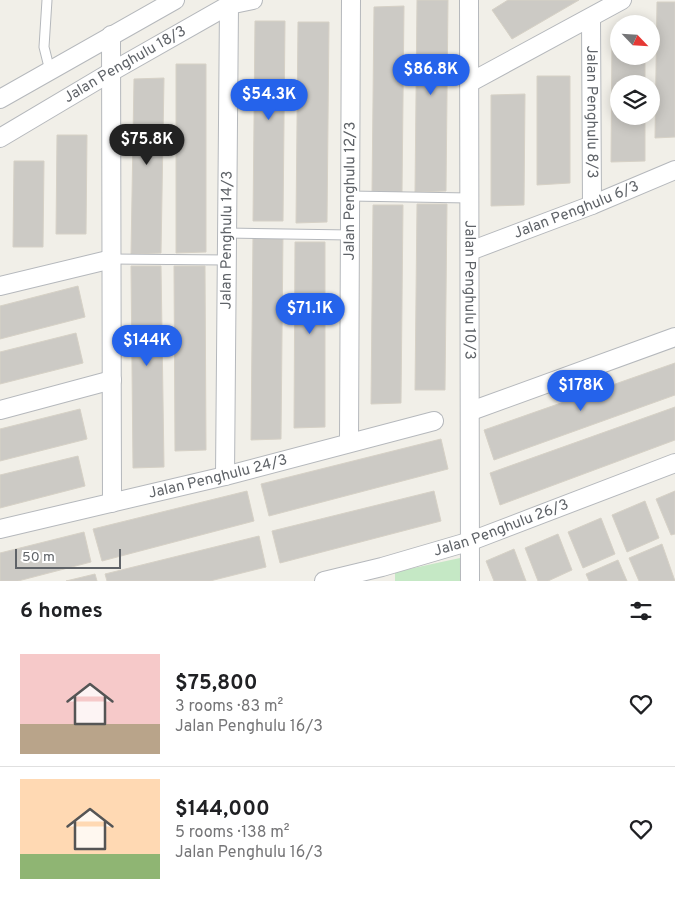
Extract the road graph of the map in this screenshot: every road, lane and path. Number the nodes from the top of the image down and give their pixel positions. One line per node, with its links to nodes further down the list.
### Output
1 (47, 0): 10 (lane)
2 (175, 0): 9 (street)
3 (253, 0): 7 (street, Jalan Penghulu 18/3)
4 (351, 0): 16 (street, Jalan Penghulu 12/3)
5 (469, 0): 12 (street, Jalan Penghulu 10/3)
6 (622, 0): 8 (street)
7 (229, 5): 11 (street, Jalan Penghulu 18/3); 19 (street, Jalan Penghulu 14/3)
8 (591, 18): 12 (street); 18 (street, Jalan Penghulu 8/3)
9 (112, 35): 10 (street); 11 (street)
10 (50, 71): 13 (street)
11 (111, 72): 14 (street, Jalan Penghulu 18/3); 22 (street)
12 (474, 80): 17 (street, Jalan Penghulu 10/3)
13 (0, 99)
14 (0, 138)
15 (675, 170): 18 (street, Jalan Penghulu 6/3)
16 (350, 196): 17 (lane); 20 (street, Jalan Penghulu 12/3)
17 (470, 198): 21 (street, Jalan Penghulu 10/3)
18 (592, 205): 21 (street, Jalan Penghulu 6/3)
19 (227, 233): 20 (lane); 23 (street, Jalan Penghulu 14/3)
20 (350, 235): 30 (street, Jalan Penghulu 12/3)
21 (473, 250): 28 (street, Jalan Penghulu 10/3)
22 (112, 258): 23 (lane); 24 (street); 26 (street)
23 (227, 260): 32 (street, Jalan Penghulu 14/3)
24 (0, 286)
25 (675, 337): 28 (street)
26 (112, 380): 27 (street); 33 (street)
27 (0, 410)
28 (470, 411): 35 (street, Jalan Penghulu 10/3)
29 (434, 421): 30 (street, Jalan Penghulu 24/3)
30 (349, 442): 32 (street, Jalan Penghulu 24/3)
31 (675, 463): 35 (street, Jalan Penghulu 26/3)
32 (225, 476): 33 (street, Jalan Penghulu 24/3)
33 (112, 503): 34 (street, Jalan Penghulu 24/3)
34 (0, 529)
35 (471, 541): 36 (street, Jalan Penghulu 26/3); 38 (street, Jalan Penghulu 10/3)
36 (383, 574): 37 (street, Jalan Penghulu 26/3)
37 (324, 581)
38 (470, 581)

